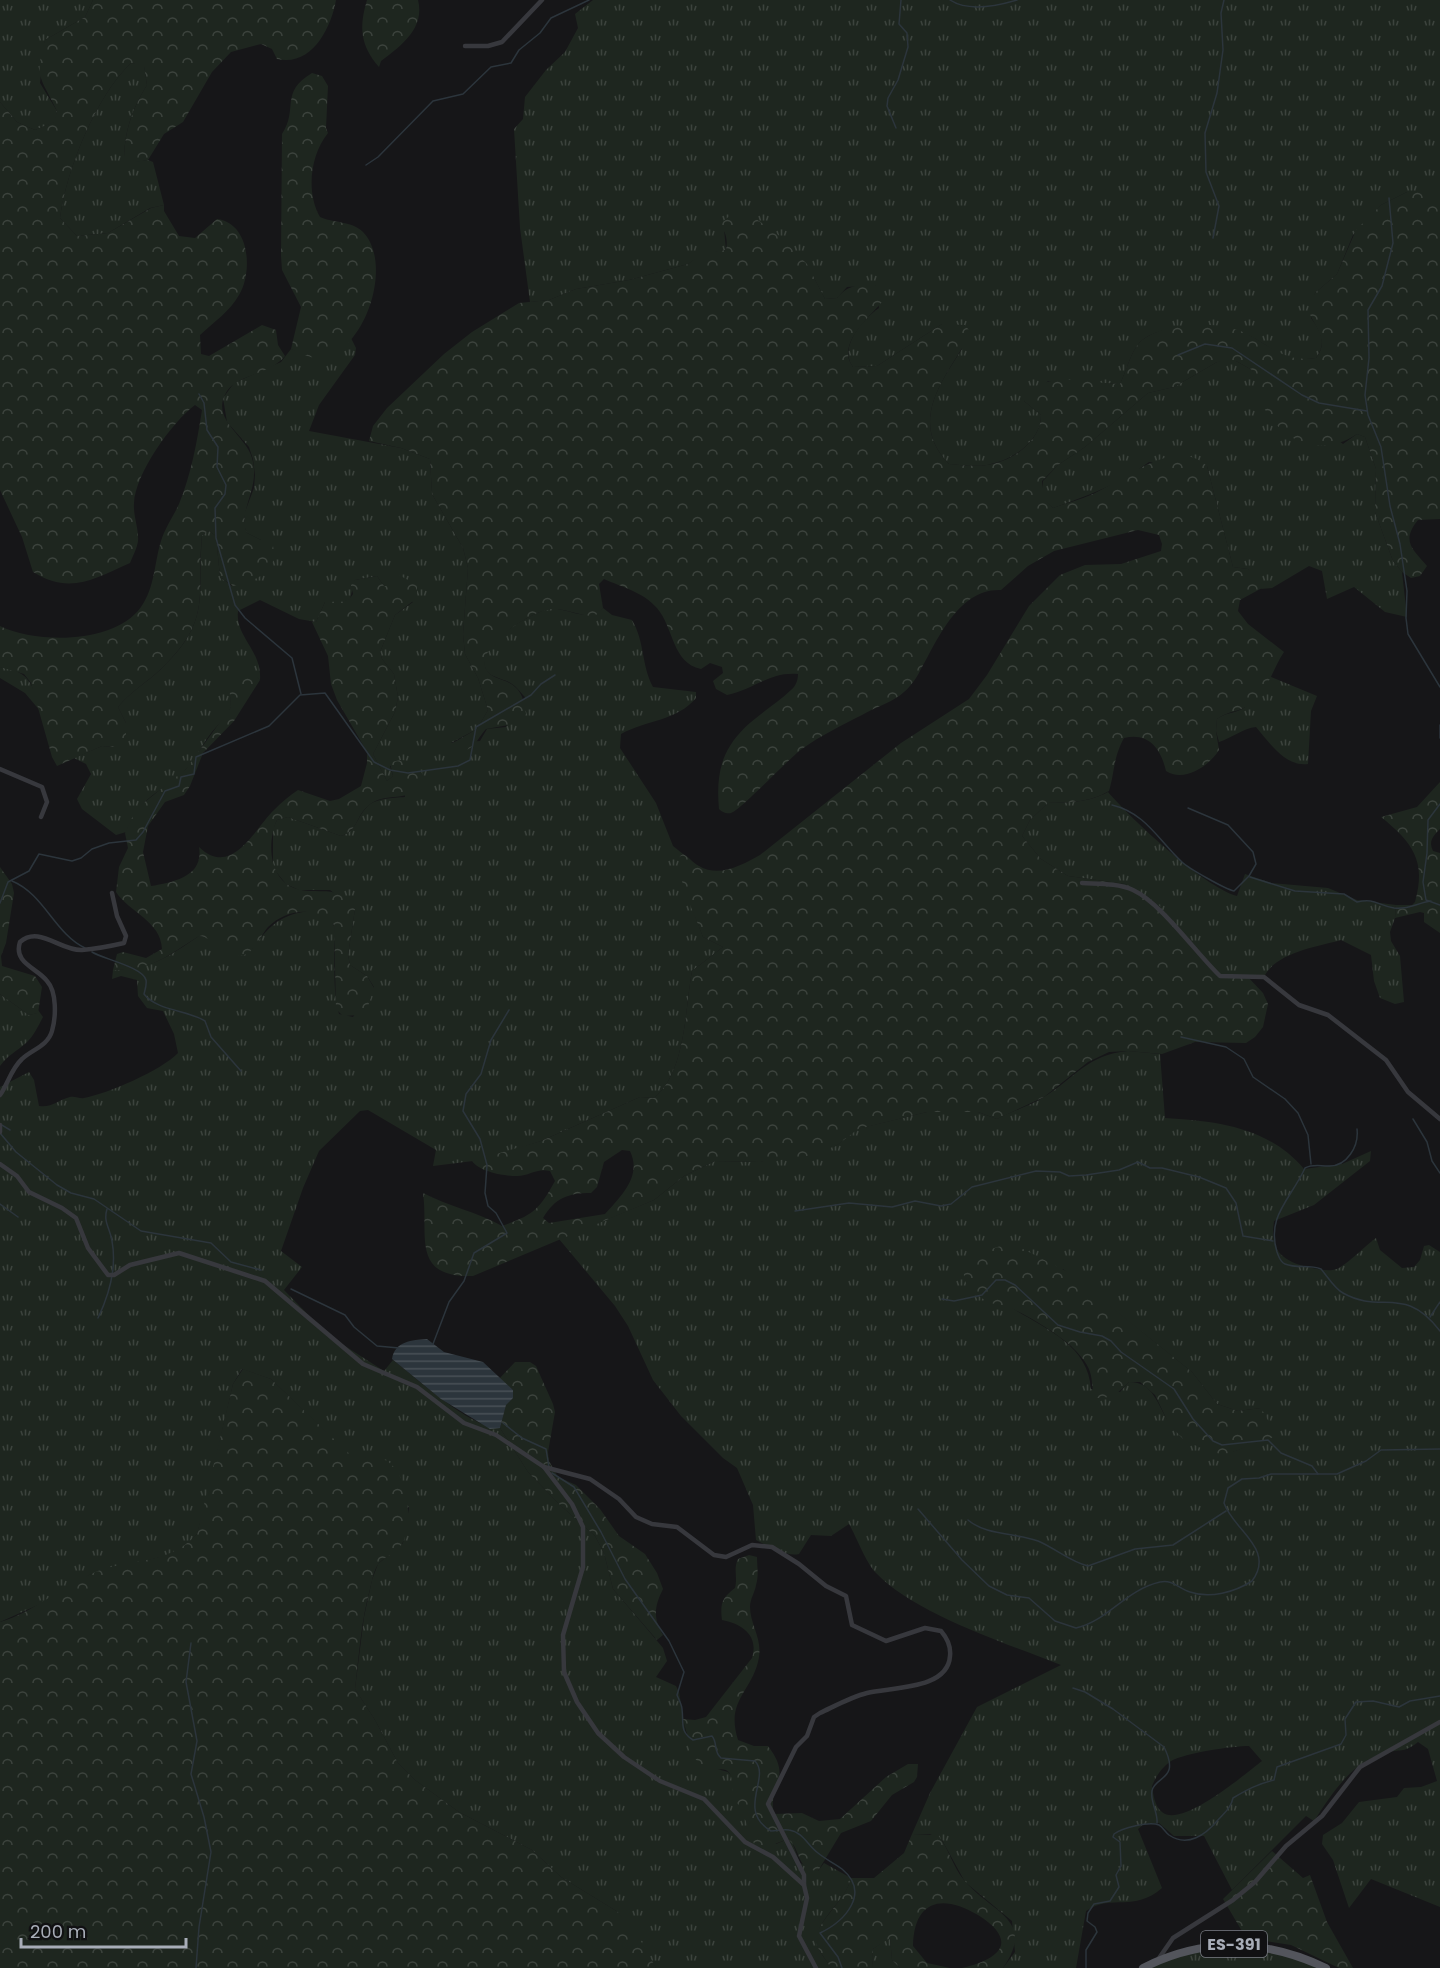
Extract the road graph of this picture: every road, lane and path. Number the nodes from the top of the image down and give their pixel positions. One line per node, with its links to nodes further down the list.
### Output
1 (542, 0): 2 (street)
2 (465, 46)
3 (0, 769): 4 (street)
4 (41, 817)
5 (1082, 882): 8 (street)
6 (112, 893): 7 (street)
7 (0, 1095)
8 (1440, 1119)
9 (0, 1125): 10 (street)
10 (0, 1132)
11 (0, 1164): 12 (street)
12 (544, 1467): 14 (street); 14 (street)
13 (1440, 1722): 15 (street)
14 (804, 1885): 16 (street)
15 (1157, 1961): 17 (main road, ES-391); 18 (main road, ES-391)
16 (816, 1968)
17 (1143, 1968)
18 (1326, 1968)

